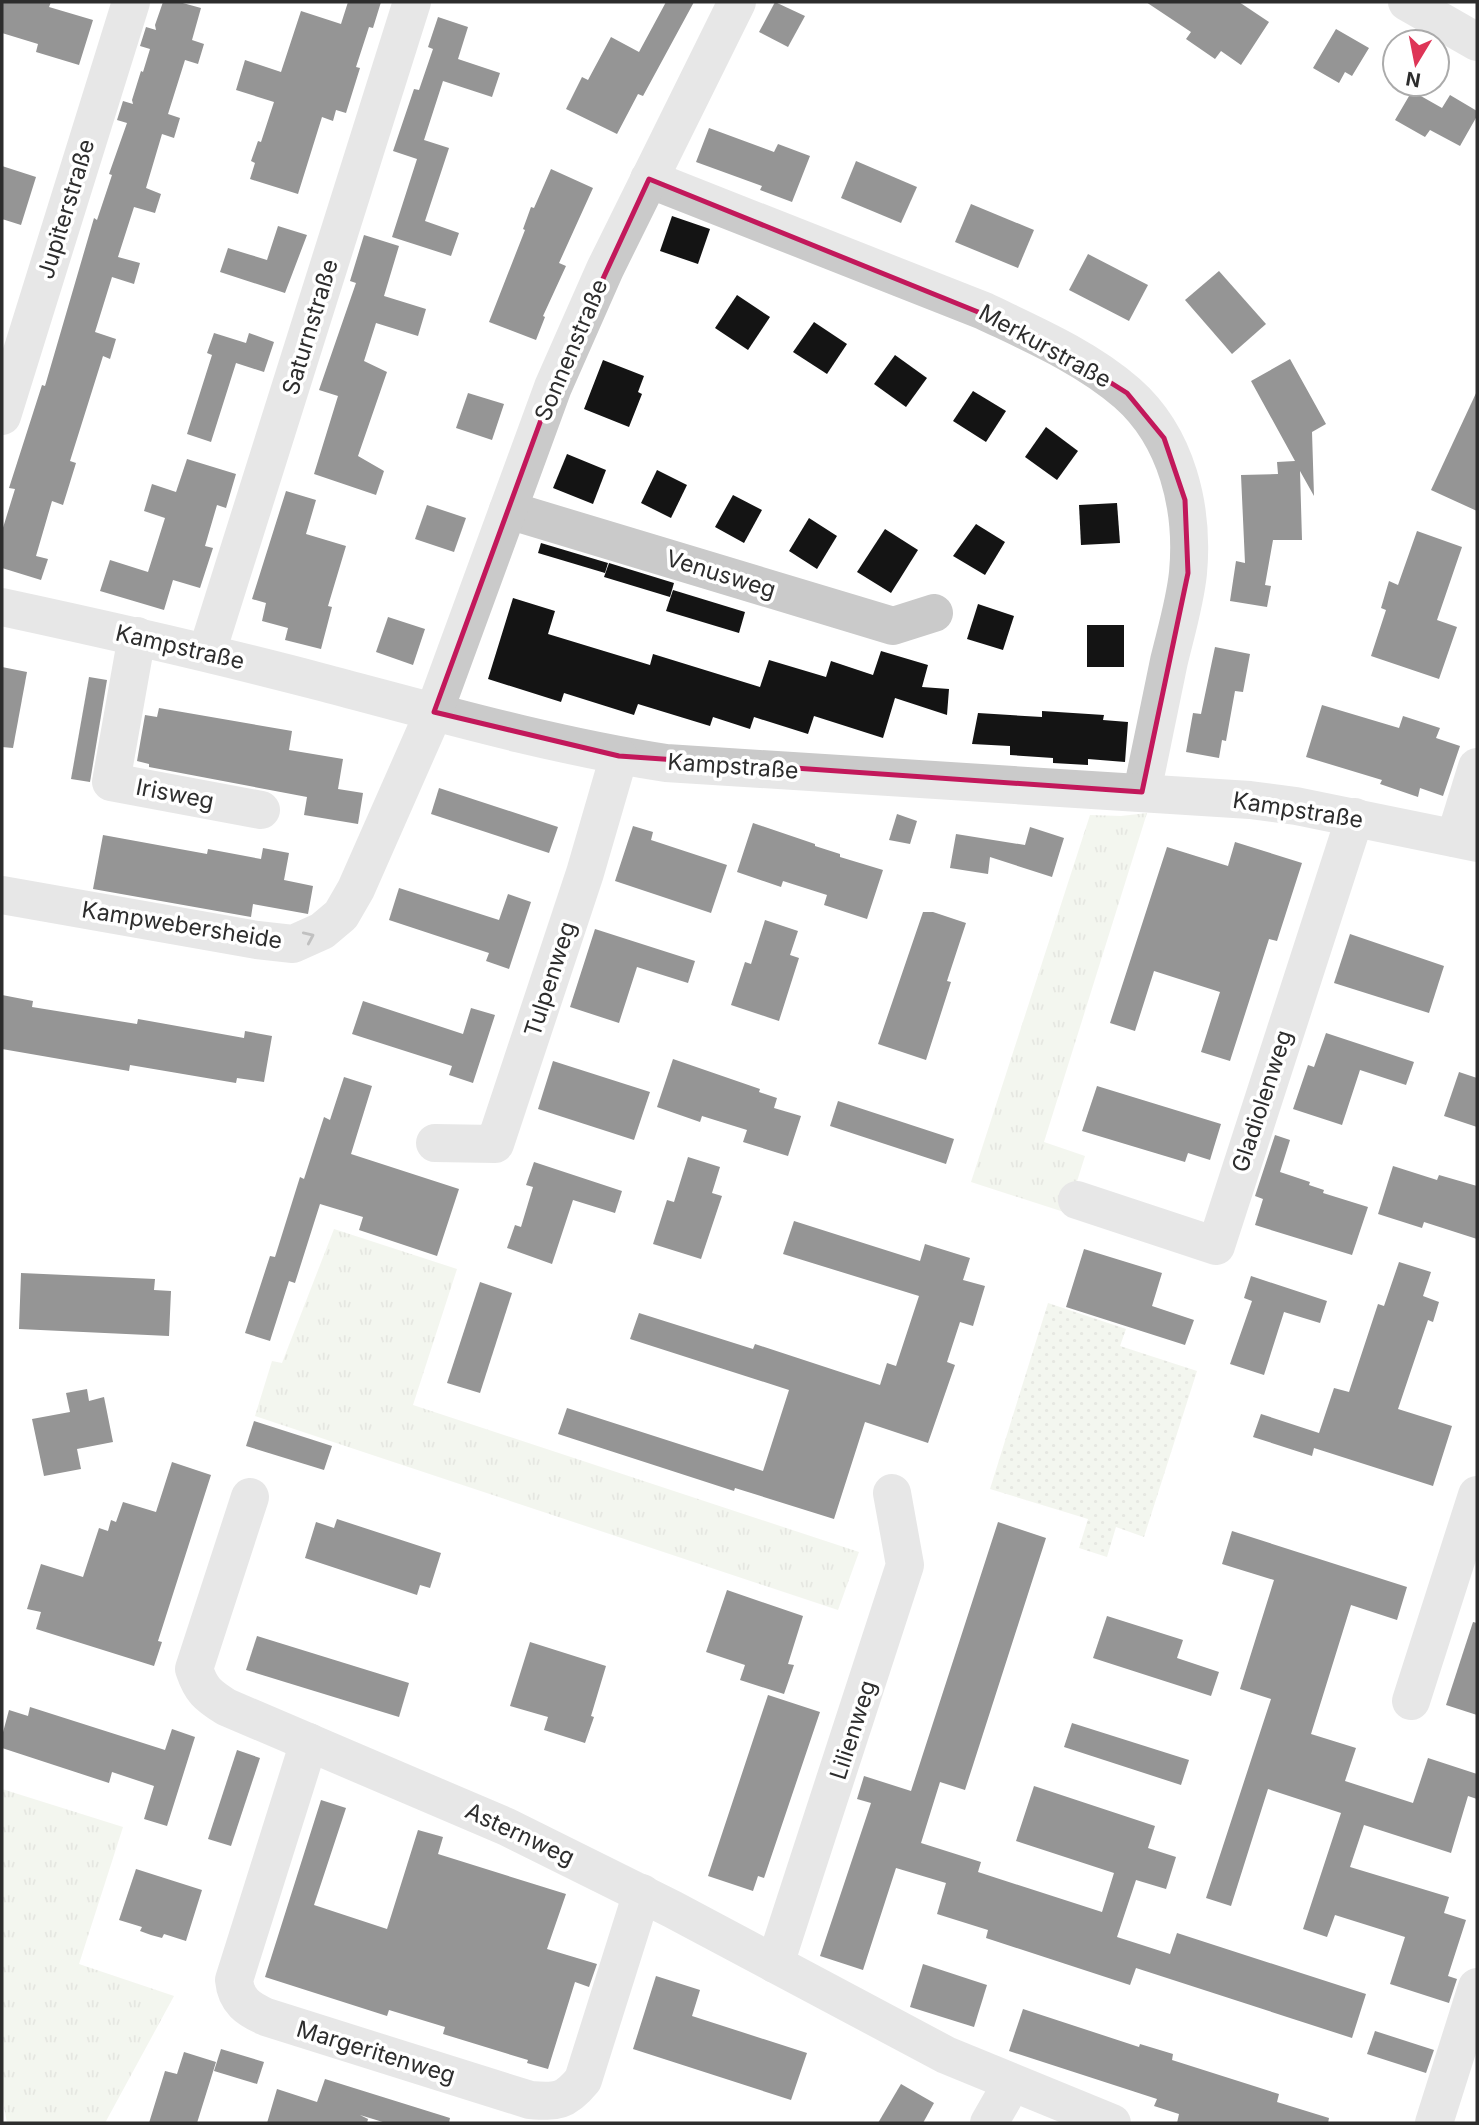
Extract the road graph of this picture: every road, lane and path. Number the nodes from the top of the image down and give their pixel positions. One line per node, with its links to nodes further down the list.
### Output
1 (131, 2): 7 (street, Jupiterstraße)
2 (412, 2): 12 (street, Saturnstraße)
3 (737, 2): 6 (street, Sonnenstraße)
4 (1407, 2): 5 (street)
5 (1477, 42)
6 (649, 178): 8 (street, Sonnenstraße); 16 (street, Merkurstraße)
7 (2, 416)
8 (508, 510): 10 (street, Venusweg); 13 (street, Sonnenstraße)
9 (2, 607): 11 (street, Kampstraße)
10 (934, 613)
11 (137, 636): 12 (street, Kampstraße); 17 (street, Irisweg)
12 (207, 652): 13 (street, Kampstraße)
13 (434, 712): 14 (street, Kampstraße); 20 (street, Kampwebersheide, one-way to 13)
14 (619, 756): 16 (street, Kampstraße); 21 (street, Tulpenweg)
15 (1477, 768): 19 (street)
16 (1142, 792): 18 (street, Kampstraße)
17 (261, 810)
18 (1355, 817): 19 (street, Kampstraße); 22 (street, Gladiolenweg)
19 (1466, 840)
20 (2, 895)
21 (435, 1143)
22 (1077, 1200)
23 (892, 1493): 29 (street, Lilienweg)
24 (1477, 1495): 26 (street)
25 (250, 1497): 27 (street, Asternweg)
26 (1411, 1701)
27 (309, 1742): 28 (street, Asternweg); 28 (street, Margeritenweg)
28 (642, 1893): 29 (street, Asternweg)
29 (775, 1964): 31 (street, Asternweg)
30 (1477, 1987): 34 (street)
31 (1012, 2082): 32 (street); 33 (street, Asternweg)
32 (989, 2123)
33 (1112, 2123)
34 (1433, 2123)

